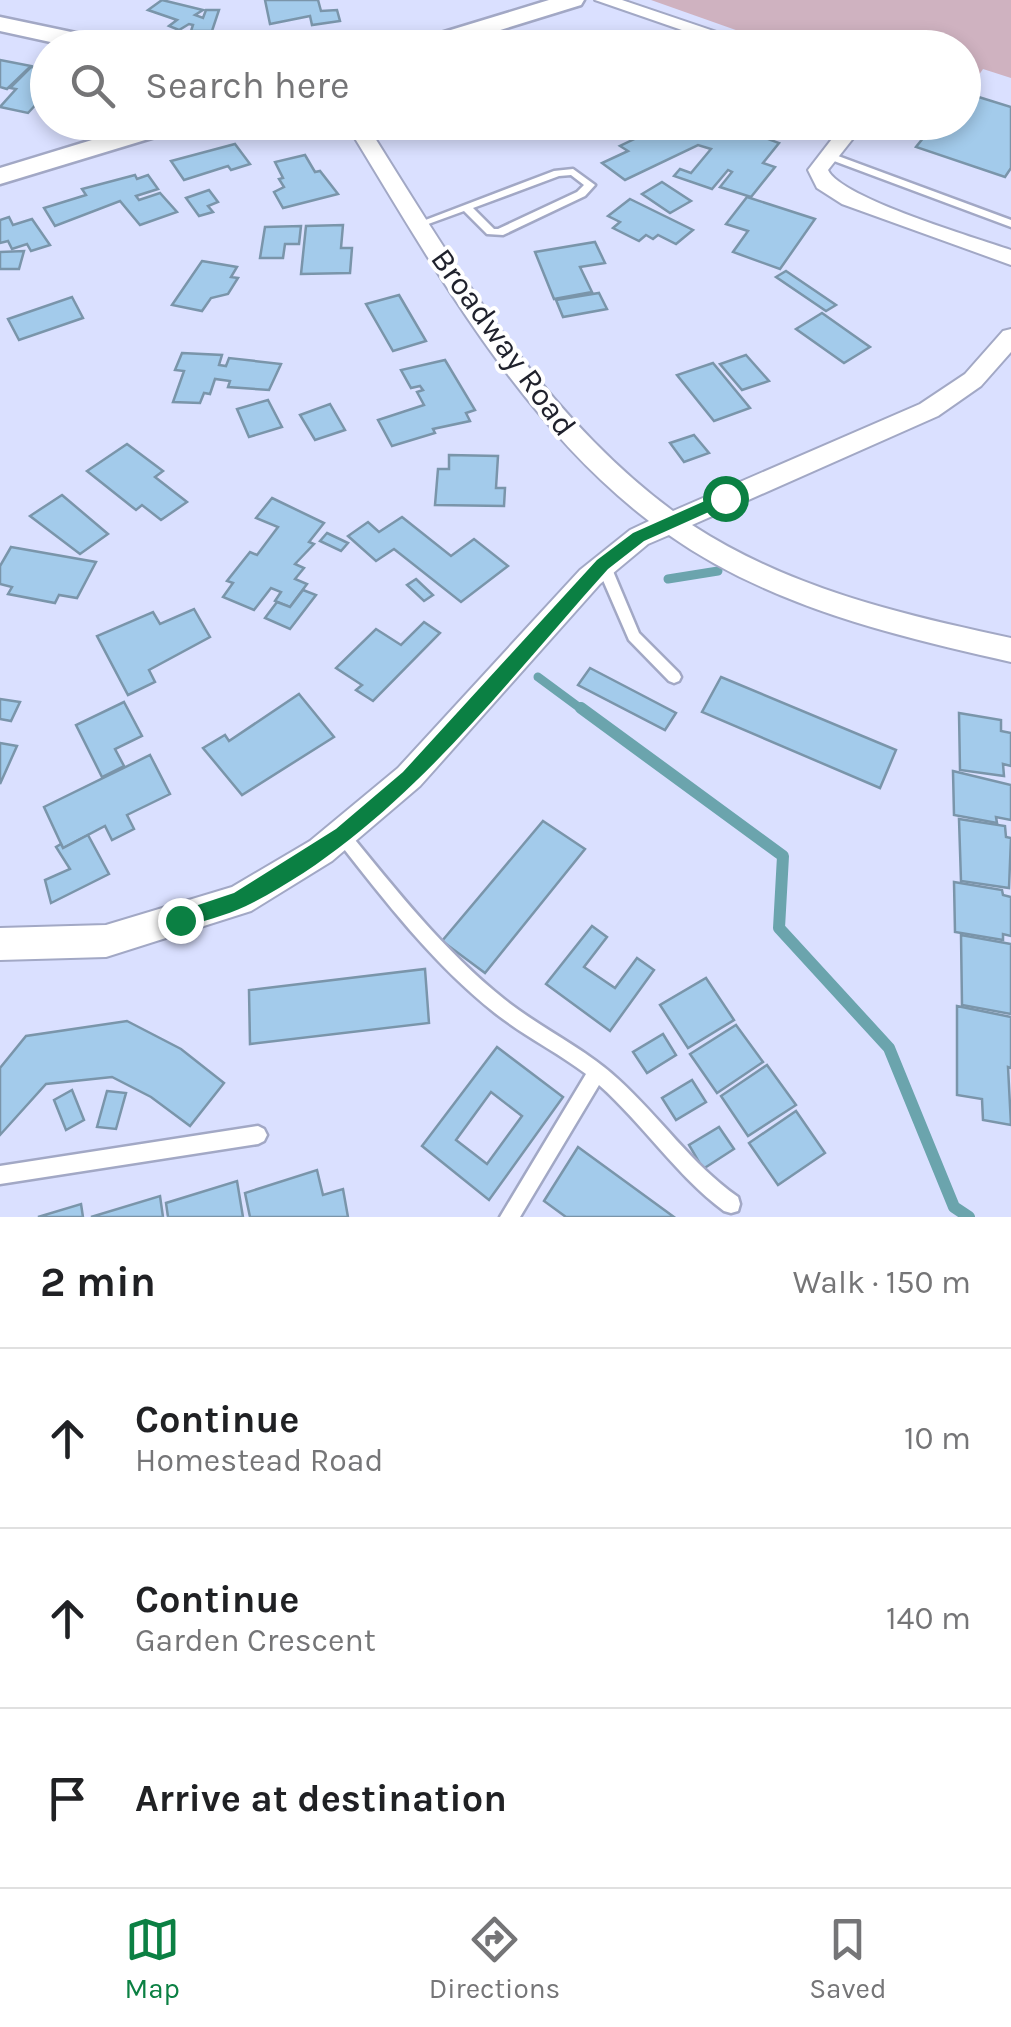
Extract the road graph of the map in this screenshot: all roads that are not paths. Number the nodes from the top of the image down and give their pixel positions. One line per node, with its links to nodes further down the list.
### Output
1 (573, 0): 5 (street)
2 (604, 0): 6 (street)
3 (0, 24): 4 (street)
4 (30, 30)
5 (475, 30)
6 (698, 30)
7 (119, 140): 11 (street)
8 (364, 140): 13 (street, Broadway Road)
9 (842, 140): 10 (street)
10 (830, 156): 14 (lane); 15 (street)
11 (0, 176)
12 (468, 209): 12 (lane); 13 (lane)
13 (420, 224): 17 (street, Broadway Road)
14 (1011, 224)
15 (1011, 258)
16 (1011, 336): 17 (street)
17 (672, 522): 18 (street); 19 (street, Broadway Road)
18 (603, 564): 20 (lane); 21 (street)
19 (1011, 650)
20 (674, 678)
21 (342, 835): 22 (street); 23 (lane)
22 (0, 944)
23 (598, 1072): 26 (lane); 27 (lane)
24 (258, 1135): 25 (lane)
25 (0, 1175)
26 (732, 1204)
27 (509, 1217)

